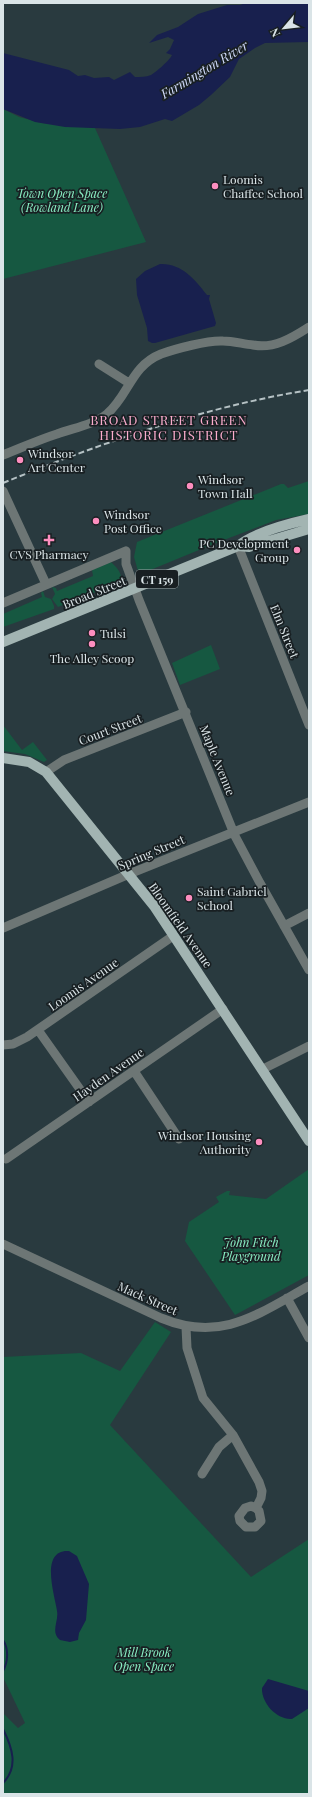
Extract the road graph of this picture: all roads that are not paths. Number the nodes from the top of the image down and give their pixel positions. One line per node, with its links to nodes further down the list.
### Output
1 (309, 327): 3 (street)
2 (99, 364): 3 (street)
3 (129, 383): 4 (street)
4 (3, 455)
5 (3, 491): 6 (street)
6 (7, 508): 9 (street)
7 (309, 523): 8 (main road, Broad Street / CT 159)
8 (238, 546): 10 (main road, Broad Street / CT 159); 14 (street, Elm Street)
9 (46, 584): 10 (street, Maple Avenue); 11 (street)
10 (135, 589): 12 (main road, Broad Street / CT 159); 13 (street, Maple Avenue)
11 (3, 603)
12 (3, 642)
13 (186, 712): 16 (street, Court Street); 18 (street, Maple Avenue)
14 (309, 725)
15 (3, 758): 16 (main road, Bloomfield Avenue)
16 (46, 772): 19 (main road, Bloomfield Avenue)
17 (309, 802): 18 (street, Spring Street)
18 (233, 831): 19 (street, Spring Street); 21 (street, Maple Avenue)
19 (129, 874): 22 (street, Spring Street); 23 (main road, Bloomfield Avenue)
20 (309, 913): 21 (street)
21 (284, 926): 24 (street, Maple Avenue)
22 (3, 928)
23 (173, 936): 25 (main road, Bloomfield Avenue); 26 (street, Loomis Avenue)
24 (309, 970)
25 (223, 1009): 29 (main road, Bloomfield Avenue); 30 (street, Hayden Avenue)
26 (38, 1030): 27 (street, Loomis Avenue); 31 (street)
27 (3, 1045)
28 (309, 1046): 29 (street)
29 (263, 1070): 33 (main road, Bloomfield Avenue)
30 (134, 1071): 31 (street, Hayden Avenue); 32 (street)
31 (89, 1102): 34 (street, Hayden Avenue)
32 (179, 1139)
33 (309, 1141)
34 (6, 1159)
35 (3, 1244): 38 (street, Mack Street)
36 (309, 1286): 37 (street, Mack Street)
37 (287, 1298): 38 (street, Mack Street); 39 (street)
38 (186, 1327): 40 (street)
39 (309, 1338)
40 (233, 1435): 41 (street); 42 (street)
41 (202, 1474)
42 (256, 1508)

